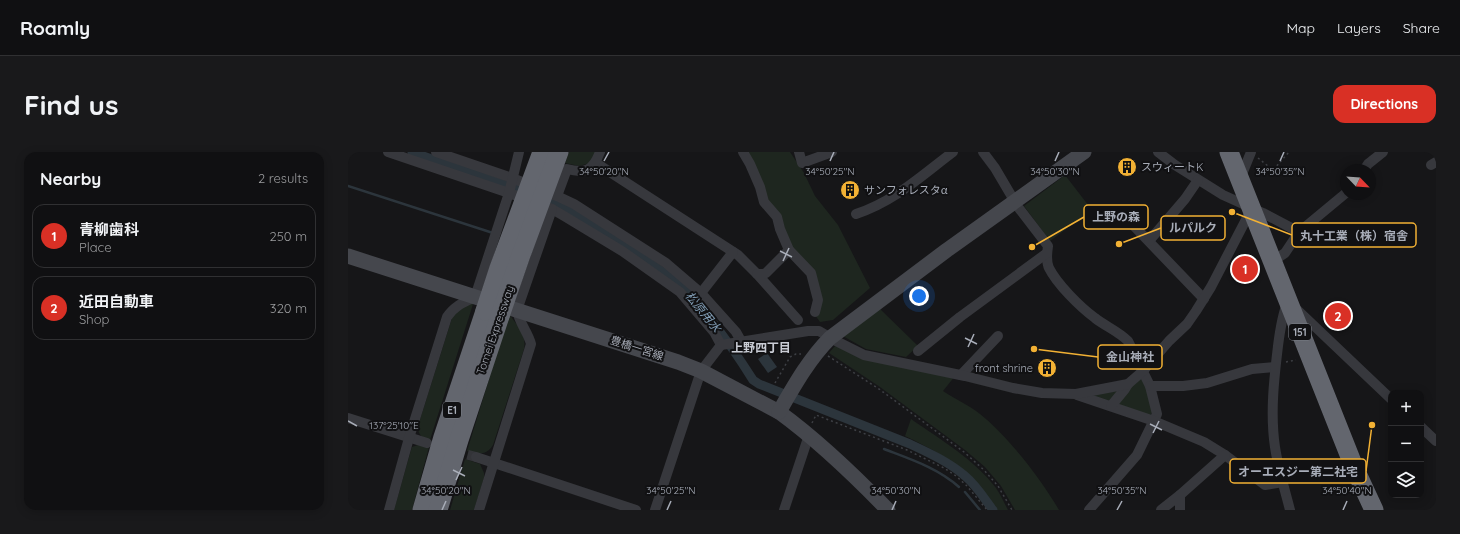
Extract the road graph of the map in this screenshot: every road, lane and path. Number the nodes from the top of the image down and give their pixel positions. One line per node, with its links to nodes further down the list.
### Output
1 (388, 152): 24 (street)
2 (436, 152): 21 (street)
3 (519, 152): 21 (street)
4 (531, 152): 43 (highway, bridge)
5 (542, 152): 43 (highway, Tomei Expressway / E1, bridge)
6 (559, 152): 43 (highway, Tomei Expressway / E1, bridge)
7 (600, 152): 19 (street)
8 (743, 152): 34 (street)
9 (799, 152): 10 (street)
10 (832, 152)
11 (953, 152): 30 (street)
12 (983, 152): 27 (street)
13 (1084, 152): 27 (main road)
14 (1158, 152): 23 (street)
15 (1229, 152): 22 (highway, 151)
16 (1251, 152): 17 (path); 22 (street)
17 (1289, 152)
18 (1383, 152): 20 (street)
19 (596, 163): 25 (street); 35 (street)
20 (1368, 164)
21 (512, 178): 24 (street); 25 (street)
22 (1240, 179): 28 (highway, 151)
23 (1198, 180): 28 (street); 33 (street)
24 (509, 193): 29 (street); 43 (street)
25 (557, 196): 40 (street)
26 (1340, 197): 32 (street)
27 (1015, 201): 36 (street); 47 (main road)
28 (1252, 208): 32 (street); 38 (highway, 151); 41 (street)
29 (552, 210): 43 (street); 48 (street)
30 (856, 214)
31 (1134, 226): 33 (street)
32 (1298, 232): 38 (street)
33 (1149, 241): 41 (street)
34 (790, 250): 39 (street); 44 (street)
35 (733, 252): 39 (street); 40 (street)
36 (1047, 253): 50 (street); 54 (street)
37 (348, 256): 43 (main road, 豊橋一宮線)
38 (1273, 261): 42 (highway, 151)
39 (758, 274): 45 (street)
40 (701, 293): 48 (street)
41 (1204, 298): 54 (street)
42 (1288, 301): 52 (street); 60 (street); 89 (highway, 151)
43 (494, 308): 53 (main road, 豊橋一宮線); 67 (street); 72 (street); 76 (highway, Tomei Expressway / E1); 77 (highway, Tomei Expressway / E1)
44 (815, 312)
45 (798, 320)
46 (998, 336): 55 (street)
47 (830, 338): 48 (street); 49 (main road); 55 (street)
48 (731, 343): 53 (street)
49 (818, 350): 61 (main road); 84 (path)
50 (918, 351)
51 (803, 354): 56 (path)
52 (1275, 367): 58 (street); 73 (street)
53 (701, 371): 61 (main road, 豊橋一宮線); 80 (street)
54 (1143, 371): 57 (street); 58 (street)
55 (960, 375): 59 (street)
56 (775, 383)
57 (1128, 384): 59 (street); 62 (street)
58 (1150, 386): 64 (street)
59 (1076, 394): 62 (street)
60 (1388, 396)
61 (785, 402): 66 (main road, 豊橋一宮線)
62 (1111, 406): 64 (street)
63 (348, 418): 67 (street)
64 (1154, 421): 70 (street); 85 (street)
65 (1424, 430): 68 (street)
66 (809, 435): 81 (street); 82 (main road, 豊橋一宮線); 83 (path)
67 (409, 438): 69 (street); 75 (street)
68 (1436, 441)
69 (427, 443)
70 (1225, 455): 73 (street); 74 (street)
71 (476, 457): 72 (street)
72 (493, 463): 78 (street); 79 (street)
73 (1283, 482): 88 (street)
74 (1180, 495): 86 (street); 87 (street)
75 (389, 510)
76 (422, 510)
77 (438, 510)
78 (479, 510)
79 (636, 510)
80 (655, 510)
81 (784, 510)
82 (888, 510)
83 (987, 510)
84 (1012, 510)
85 (1089, 510)
86 (1161, 510)
87 (1180, 510)
88 (1290, 510)
89 (1374, 510)

